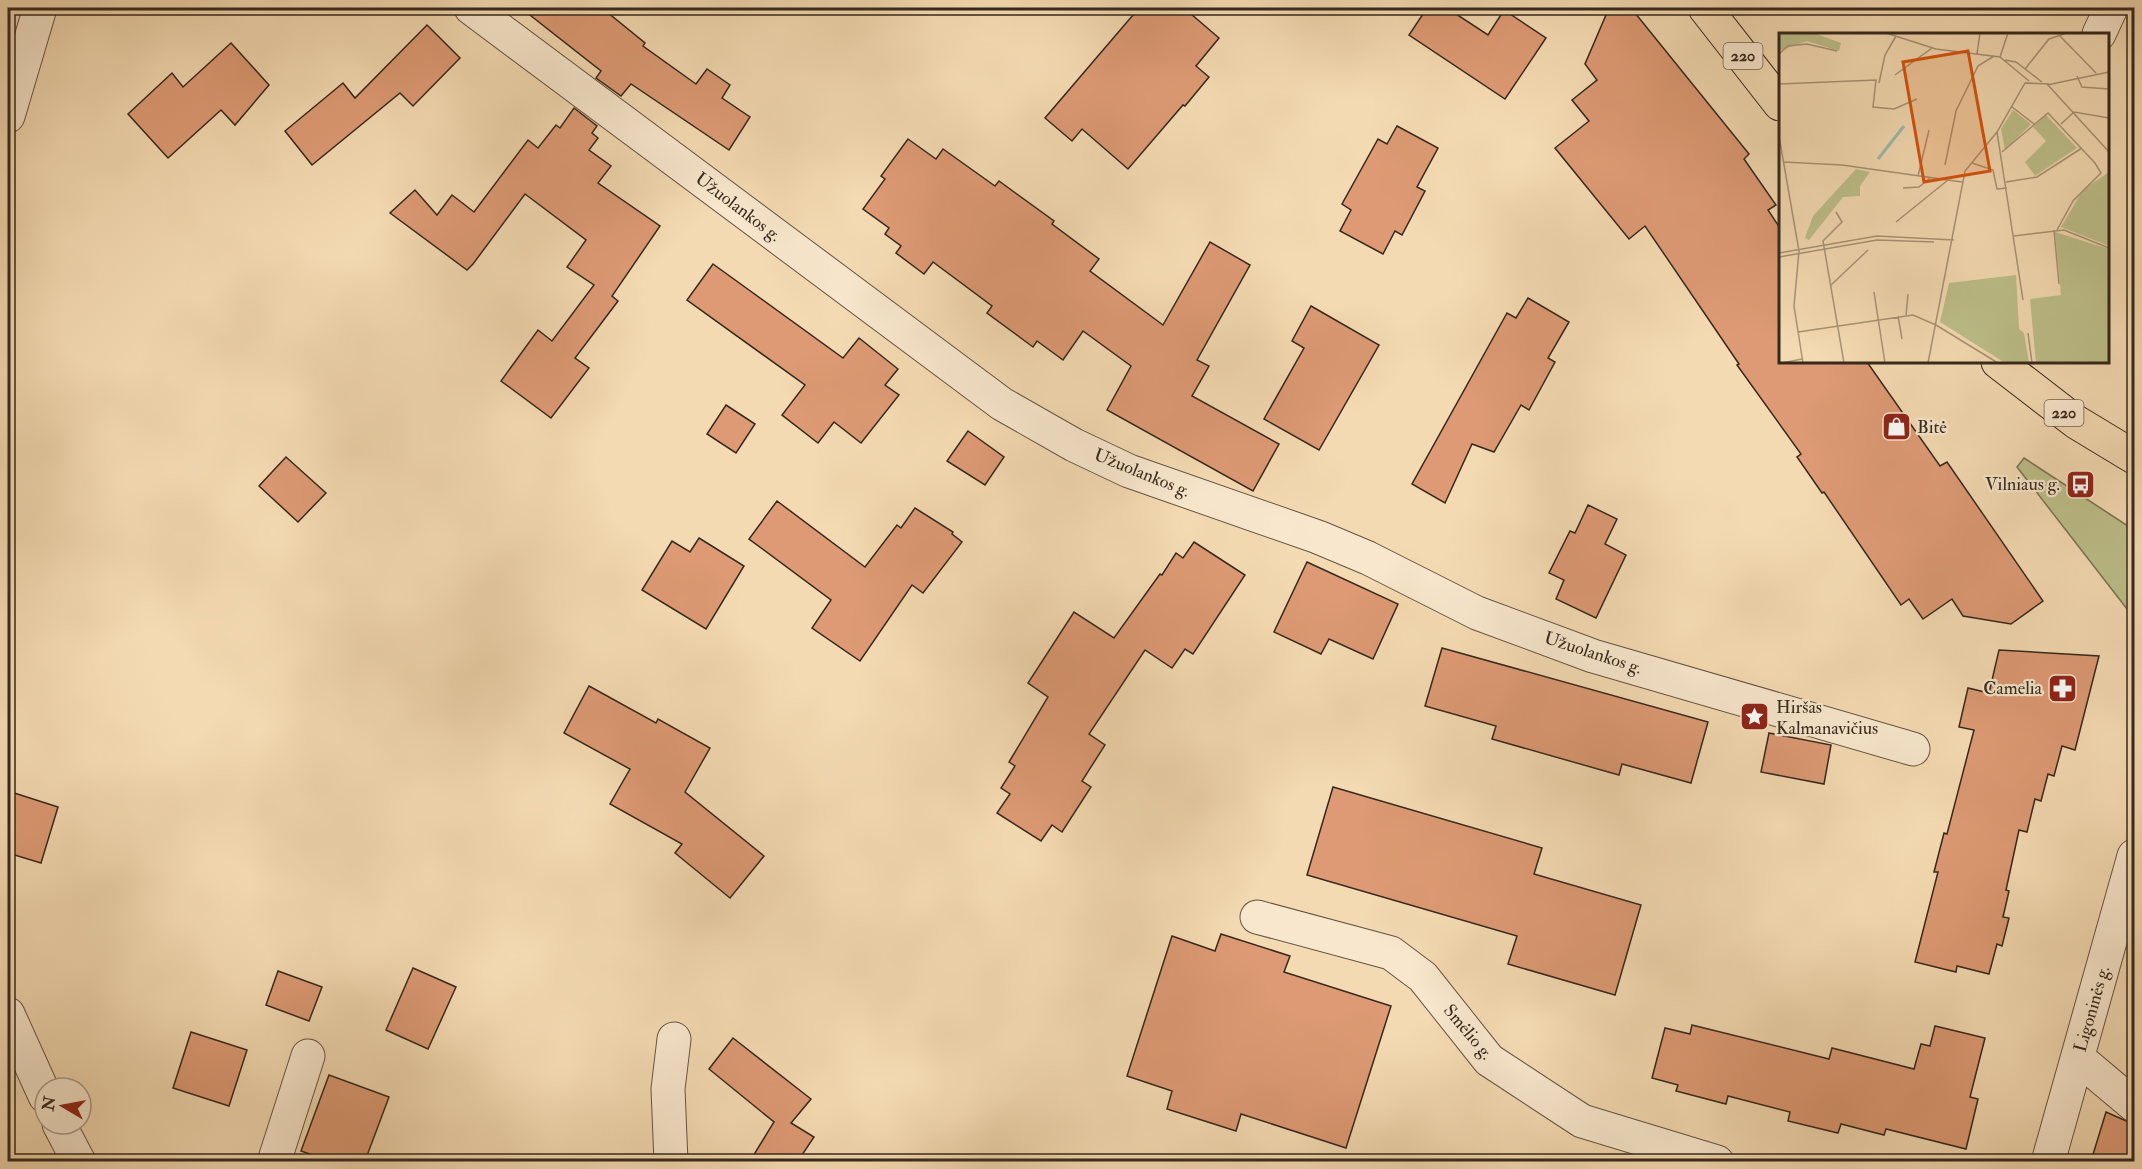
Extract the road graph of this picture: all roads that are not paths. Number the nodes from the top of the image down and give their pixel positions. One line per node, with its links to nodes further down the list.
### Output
1 (40, 8): 7 (street)
2 (471, 8): 10 (street, Užuolankos g.)
3 (1705, 8): 6 (main road, 220)
4 (2111, 8): 5 (street)
5 (2099, 33)
6 (1779, 103)
7 (8, 116)
8 (1999, 363): 9 (main road, 220)
9 (2134, 457)
10 (1913, 749)
11 (2134, 856): 16 (street, Ligoninės g.)
12 (1257, 917): 23 (street, Smėlio g.)
13 (8, 1014): 17 (street)
14 (674, 1039): 22 (street)
15 (308, 1056): 21 (street)
16 (2078, 1058): 18 (street); 24 (street, Ligoninės g.)
17 (36, 1076)
18 (2134, 1105)
19 (65, 1136): 20 (street)
20 (79, 1161)
21 (274, 1161)
22 (671, 1161)
23 (1717, 1161)
24 (2048, 1161)

